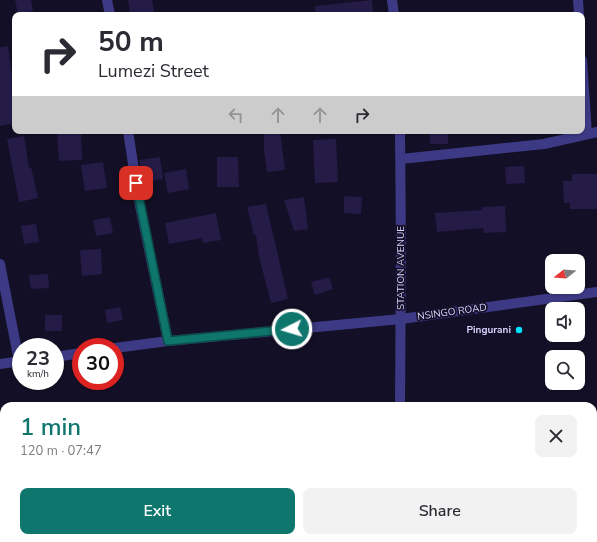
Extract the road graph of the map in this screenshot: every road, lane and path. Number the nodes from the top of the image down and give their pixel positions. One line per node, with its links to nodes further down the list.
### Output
1 (107, 0): 4 (street)
2 (392, 0): 5 (street)
3 (578, 0): 6 (street)
4 (109, 12)
5 (394, 12)
6 (579, 12)
7 (585, 82): 8 (street)
8 (592, 133): 11 (street)
9 (128, 134): 16 (street)
10 (400, 134): 11 (street, STATION AVENUE)
11 (401, 160): 14 (street, STATION AVENUE)
12 (0, 264): 15 (street)
13 (597, 292): 14 (street, NSINGO ROAD)
14 (401, 319): 16 (street, NSINGO ROAD); 20 (street, STATION AVENUE)
15 (15, 338)
16 (168, 341): 17 (street, NSINGO ROAD)
17 (124, 347)
18 (12, 362): 19 (street)
19 (0, 364)
20 (400, 402)

